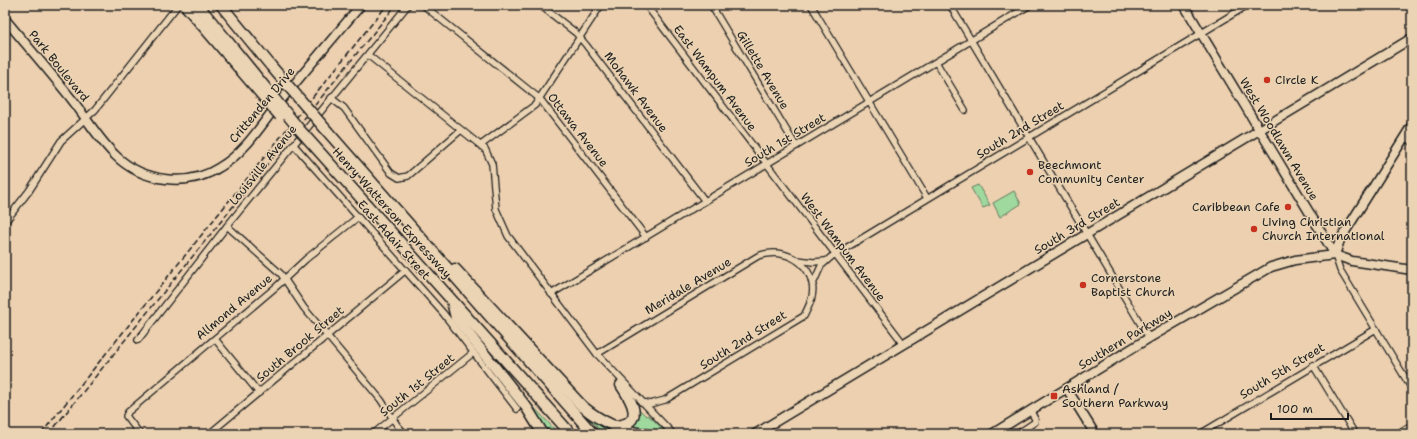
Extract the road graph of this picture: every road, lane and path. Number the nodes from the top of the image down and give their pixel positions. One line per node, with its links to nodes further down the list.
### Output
1 (178, 5): 28 (street)
2 (185, 5): 30 (highway, bridge)
3 (198, 5): 30 (highway, Henry Watterson Expressway, bridge)
4 (221, 5): 47 (highway, Henry Watterson Expressway, bridge)
5 (361, 5): 28 (main road, Crittenden Drive)
6 (408, 5): 22 (street, Louisville Avenue)
7 (423, 5): 25 (street, Ottawa Avenue)
8 (540, 5): 19 (street, Mohawk Avenue)
9 (601, 5): 19 (street)
10 (646, 5): 39 (street, East Wampum Avenue)
11 (711, 5): 38 (street, Gillette Avenue)
12 (811, 5): 26 (street)
13 (950, 5): 21 (street)
14 (1030, 5): 21 (street, South 1st Street)
15 (1184, 5): 18 (main road, West Woodlawn Avenue)
16 (1248, 5): 18 (street, South 2nd Street)
17 (5, 20): 28 (main road, Park Boulevard)
18 (1201, 33): 32 (main road, West Woodlawn Avenue); 34 (street, South 2nd Street)
19 (580, 38): 25 (street); 41 (street, Mohawk Avenue)
20 (1412, 38): 32 (main road, South 3rd Street)
21 (971, 40): 23 (street, South 1st Street); 34 (street)
22 (368, 56): 24 (street, Louisville Avenue); 31 (street)
23 (936, 62): 26 (street, South 1st Street); 27 (street)
24 (331, 98): 31 (street); 36 (street, Louisville Avenue)
25 (540, 99): 37 (street); 46 (street, Ottawa Avenue)
26 (869, 103): 38 (street, South 1st Street); 40 (street)
27 (965, 110)
28 (86, 118): 43 (street, Park Boulevard)
29 (1412, 125): 33 (main road)
30 (299, 129): 57 (highway, Henry Watterson Expressway, bridge)
31 (461, 130): 37 (street)
32 (1259, 130): 45 (main road, South 3rd Street); 49 (main road, West Woodlawn Avenue)
33 (1404, 137): 35 (street); 49 (main road)
34 (1029, 138): 40 (street, South 2nd Street); 45 (street)
35 (1412, 142)
36 (294, 145): 42 (street, East Adair Street); 44 (street, Louisville Avenue)
37 (481, 146): 56 (street)
38 (796, 146): 39 (street, South 1st Street)
39 (766, 163): 41 (street, South 1st Street); 48 (street, West Wampum Avenue)
40 (927, 198): 48 (street, South 2nd Street)
41 (705, 201): 46 (street, South 1st Street)
42 (358, 217): 52 (street, East Adair Street); 54 (street, Allmond Avenue)
43 (5, 222)
44 (227, 226): 54 (street); 62 (street, Louisville Avenue)
45 (1087, 234): 60 (street); 63 (main road, South 3rd Street)
46 (646, 237): 56 (street, South 1st Street)
47 (428, 246): 78 (highway); 85 (highway, Henry Watterson Expressway)
48 (835, 254): 51 (street, South 2nd Street); 63 (street, West Wampum Avenue)
49 (1335, 255): 53 (main road, Southern Parkway); 58 (street, West Woodlawn Avenue); 60 (main road, Southern Parkway)
50 (795, 259): 51 (street, Meridale Avenue); 55 (street, Meridale Avenue); 65 (street, Meridale Avenue)
51 (825, 261): 55 (street, South 2nd Street)
52 (406, 270): 59 (street, South Brook Street); 64 (street, East Adair Street)
53 (1412, 270)
54 (284, 280): 59 (street); 61 (street, Allmond Avenue)
55 (813, 284): 71 (street, South 2nd Street)
56 (551, 294): 65 (street)
57 (452, 299): 83 (highway); 84 (highway, Henry Watterson Expressway)
58 (1376, 329): 66 (street, South 5th Street); 69 (street, West Woodlawn Avenue)
59 (326, 337): 70 (street, South Brook Street); 76 (street)
60 (1149, 338): 68 (main road, Southern Parkway)
61 (215, 339): 70 (street); 79 (street, Allmond Avenue)
62 (138, 340)
63 (903, 343): 88 (main road, South 3rd Street)
64 (474, 353): 73 (street, East Adair Street); 76 (street, South 1st Street)
65 (597, 354): 67 (street); 72 (street)
66 (1313, 365): 92 (street, South 5th Street); 93 (street)
67 (621, 385): 75 (street); 78 (highway)
68 (1067, 389): 74 (main road, Southern Parkway); 91 (main road)
69 (1412, 389)
70 (260, 393): 80 (street, South Brook Street)
71 (665, 400): 72 (street, South 2nd Street); 75 (street, South 2nd Street)
72 (640, 402): 75 (street)
73 (517, 409)
74 (1030, 410): 89 (main road, Southern Parkway); 90 (street)
75 (649, 411): 87 (street)
76 (393, 419): 81 (street, South 1st Street); 82 (street)
77 (1412, 425): 94 (street)
78 (614, 426): 86 (highway)
79 (140, 434)
80 (209, 434)
81 (373, 434)
82 (405, 434)
83 (543, 434)
84 (571, 434)
85 (593, 434)
86 (644, 434)
87 (672, 434)
88 (755, 434)
89 (992, 434)
90 (1017, 434)
91 (1095, 434)
92 (1200, 434)
93 (1355, 434)
94 (1397, 434)

